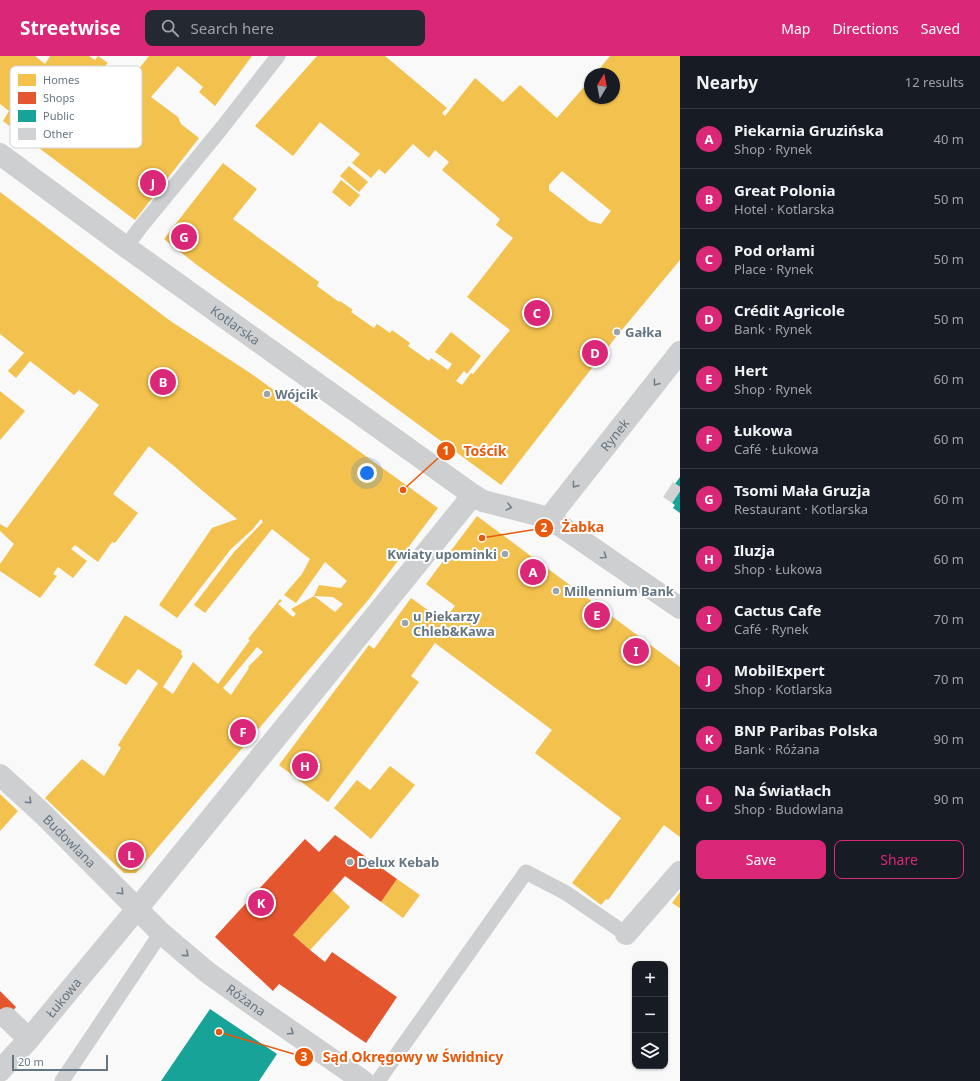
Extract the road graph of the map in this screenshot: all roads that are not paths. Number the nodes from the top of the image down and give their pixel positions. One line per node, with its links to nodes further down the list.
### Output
1 (278, 56): 3 (lane)
2 (0, 154): 3 (street, Kotlarska)
3 (126, 247): 5 (street, Kotlarska)
4 (680, 352): 6 (street, Rynek, one-way to 6)
5 (473, 495): 6 (street, one-way to 6); 10 (street, Łukowa)
6 (549, 518): 7 (street, one-way to 7)
7 (680, 608)
8 (0, 775): 10 (street, Budowlana, one-way to 10)
9 (680, 872): 12 (street)
10 (138, 908): 11 (street, Różana); 14 (street, Łukowa)
11 (161, 933): 16 (lane); 17 (street, Różana, one-way to 17)
12 (626, 934): 18 (lane)
13 (7, 1018): 14 (street)
14 (29, 1039): 15 (street, Łukowa)
15 (0, 1071)
16 (62, 1081)
17 (363, 1081)
18 (378, 1081)

